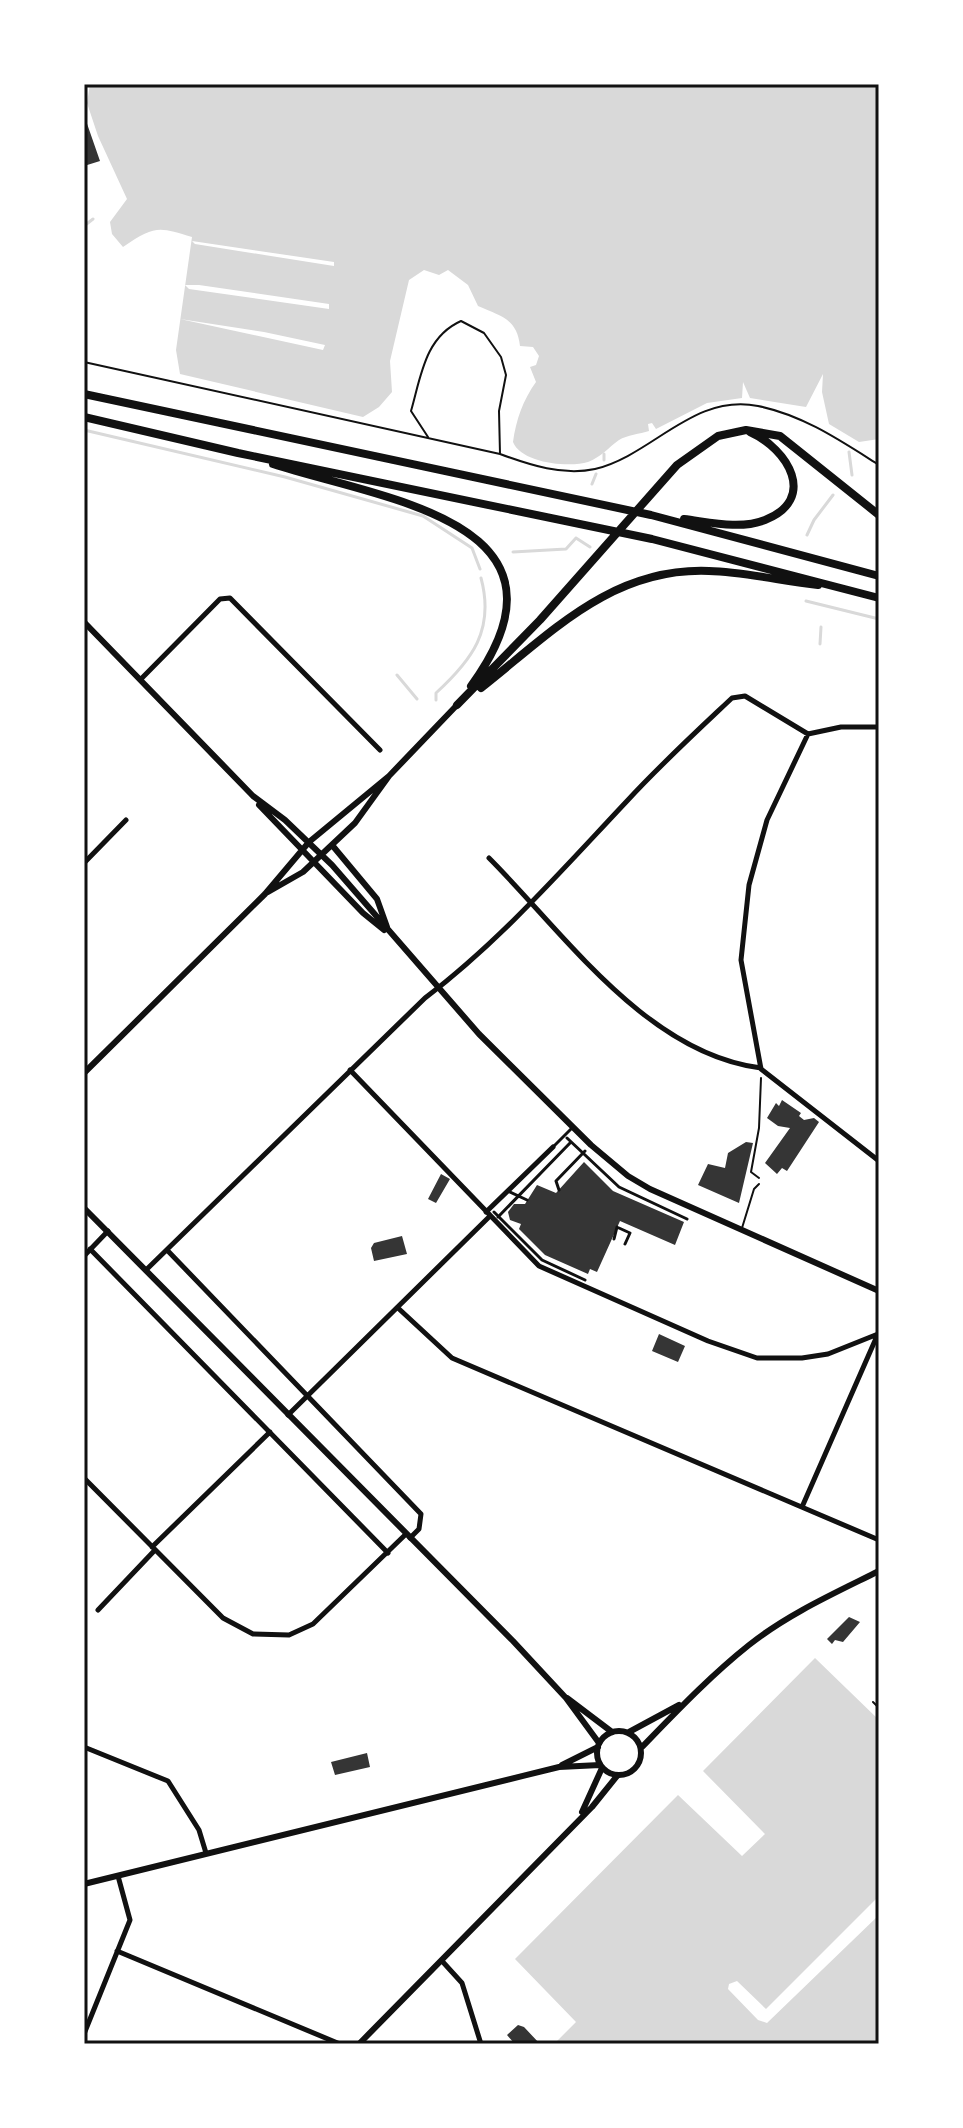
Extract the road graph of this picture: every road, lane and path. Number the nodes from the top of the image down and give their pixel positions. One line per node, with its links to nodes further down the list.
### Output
1 (84, 362): 5 (path)
2 (84, 394): 9 (highway)
3 (84, 417): 6 (highway)
4 (746, 430): 9 (highway); 10 (highway); 16 (highway)
5 (429, 438): 7 (path); 7 (path)
6 (238, 453): 12 (highway); 16 (highway)
7 (500, 454): 8 (path)
8 (879, 465)
9 (651, 515): 11 (highway)
10 (879, 515)
11 (879, 576)
12 (845, 587): 13 (highway); 16 (highway)
13 (879, 598)
14 (84, 622): 15 (main road)
15 (141, 679): 19 (street); 21 (main road)
16 (457, 705): 20 (main road)
17 (879, 727): 18 (street)
18 (808, 734): 31 (street); 34 (street)
19 (380, 750)
20 (389, 776): 23 (main road); 24 (main road)
21 (253, 796): 23 (main road); 25 (main road)
22 (126, 820): 29 (street)
23 (309, 842): 25 (main road); 26 (main road)
24 (332, 845): 26 (main road); 32 (main road)
25 (301, 851): 28 (main road); 30 (main road)
26 (321, 855): 28 (main road); 32 (main road)
27 (489, 858): 31 (street)
28 (313, 862): 30 (main road); 32 (main road)
29 (84, 863)
30 (265, 894): 36 (main road)
31 (531, 902): 33 (street); 34 (street)
32 (390, 934): 33 (main road)
33 (439, 988): 35 (street); 37 (main road)
34 (761, 1069): 40 (street); 43 (path)
35 (350, 1070): 51 (street); 58 (street)
36 (84, 1073)
37 (573, 1127): 38 (street); 53 (main road)
38 (553, 1147): 46 (street)
39 (584, 1152): 42 (street); 44 (street); 48 (street)
40 (879, 1161)
41 (564, 1162): 42 (street)
42 (569, 1167): 45 (street)
43 (761, 1182): 53 (lane)
44 (619, 1187): 47 (street); 52 (street)
45 (559, 1190)
46 (508, 1191): 48 (street); 51 (street)
47 (617, 1193)
48 (518, 1195): 49 (street); 51 (street)
49 (527, 1200)
50 (84, 1208): 54 (main road)
51 (492, 1216): 61 (street); 63 (street); 64 (street)
52 (687, 1219)
53 (742, 1229): 62 (main road)
54 (108, 1231): 57 (street); 60 (main road)
55 (614, 1239): 56 (street)
56 (625, 1244)
57 (90, 1249): 59 (street); 67 (street)
58 (167, 1250): 60 (street); 65 (street)
59 (84, 1256)
60 (146, 1270): 66 (main road)
61 (585, 1280)
62 (879, 1291)
63 (398, 1308): 65 (street); 69 (street)
64 (878, 1333): 69 (street)
65 (308, 1396): 66 (street); 70 (street)
66 (288, 1415): 70 (main road)
67 (270, 1432): 72 (street); 73 (street)
68 (84, 1478): 72 (street)
69 (802, 1507): 71 (street)
70 (408, 1536): 73 (street); 76 (main road)
71 (879, 1540)
72 (154, 1548): 73 (street); 75 (street)
73 (388, 1553)
74 (879, 1571): 78 (main road)
75 (98, 1610)
76 (566, 1698): 80 (main road); 82 (main road)
77 (873, 1702): 79 (path)
78 (682, 1704): 81 (main road); 84 (main road)
79 (879, 1708)
80 (612, 1732): 81 (main road); 82 (main road)
81 (628, 1732): 84 (main road)
82 (599, 1745): 85 (main road); 86 (main road)
83 (84, 1747): 89 (street)
84 (641, 1748): 87 (main road)
85 (601, 1766): 86 (main road); 87 (main road); 88 (main road)
86 (559, 1767): 89 (main road)
87 (617, 1776): 88 (main road)
88 (581, 1815): 93 (main road)
89 (206, 1853): 90 (main road)
90 (118, 1876): 91 (main road); 92 (street)
91 (84, 1884)
92 (117, 1951): 94 (street); 95 (street)
93 (442, 1961): 96 (main road); 97 (street)
94 (84, 2034)
95 (340, 2044)
96 (359, 2044)
97 (481, 2044)

